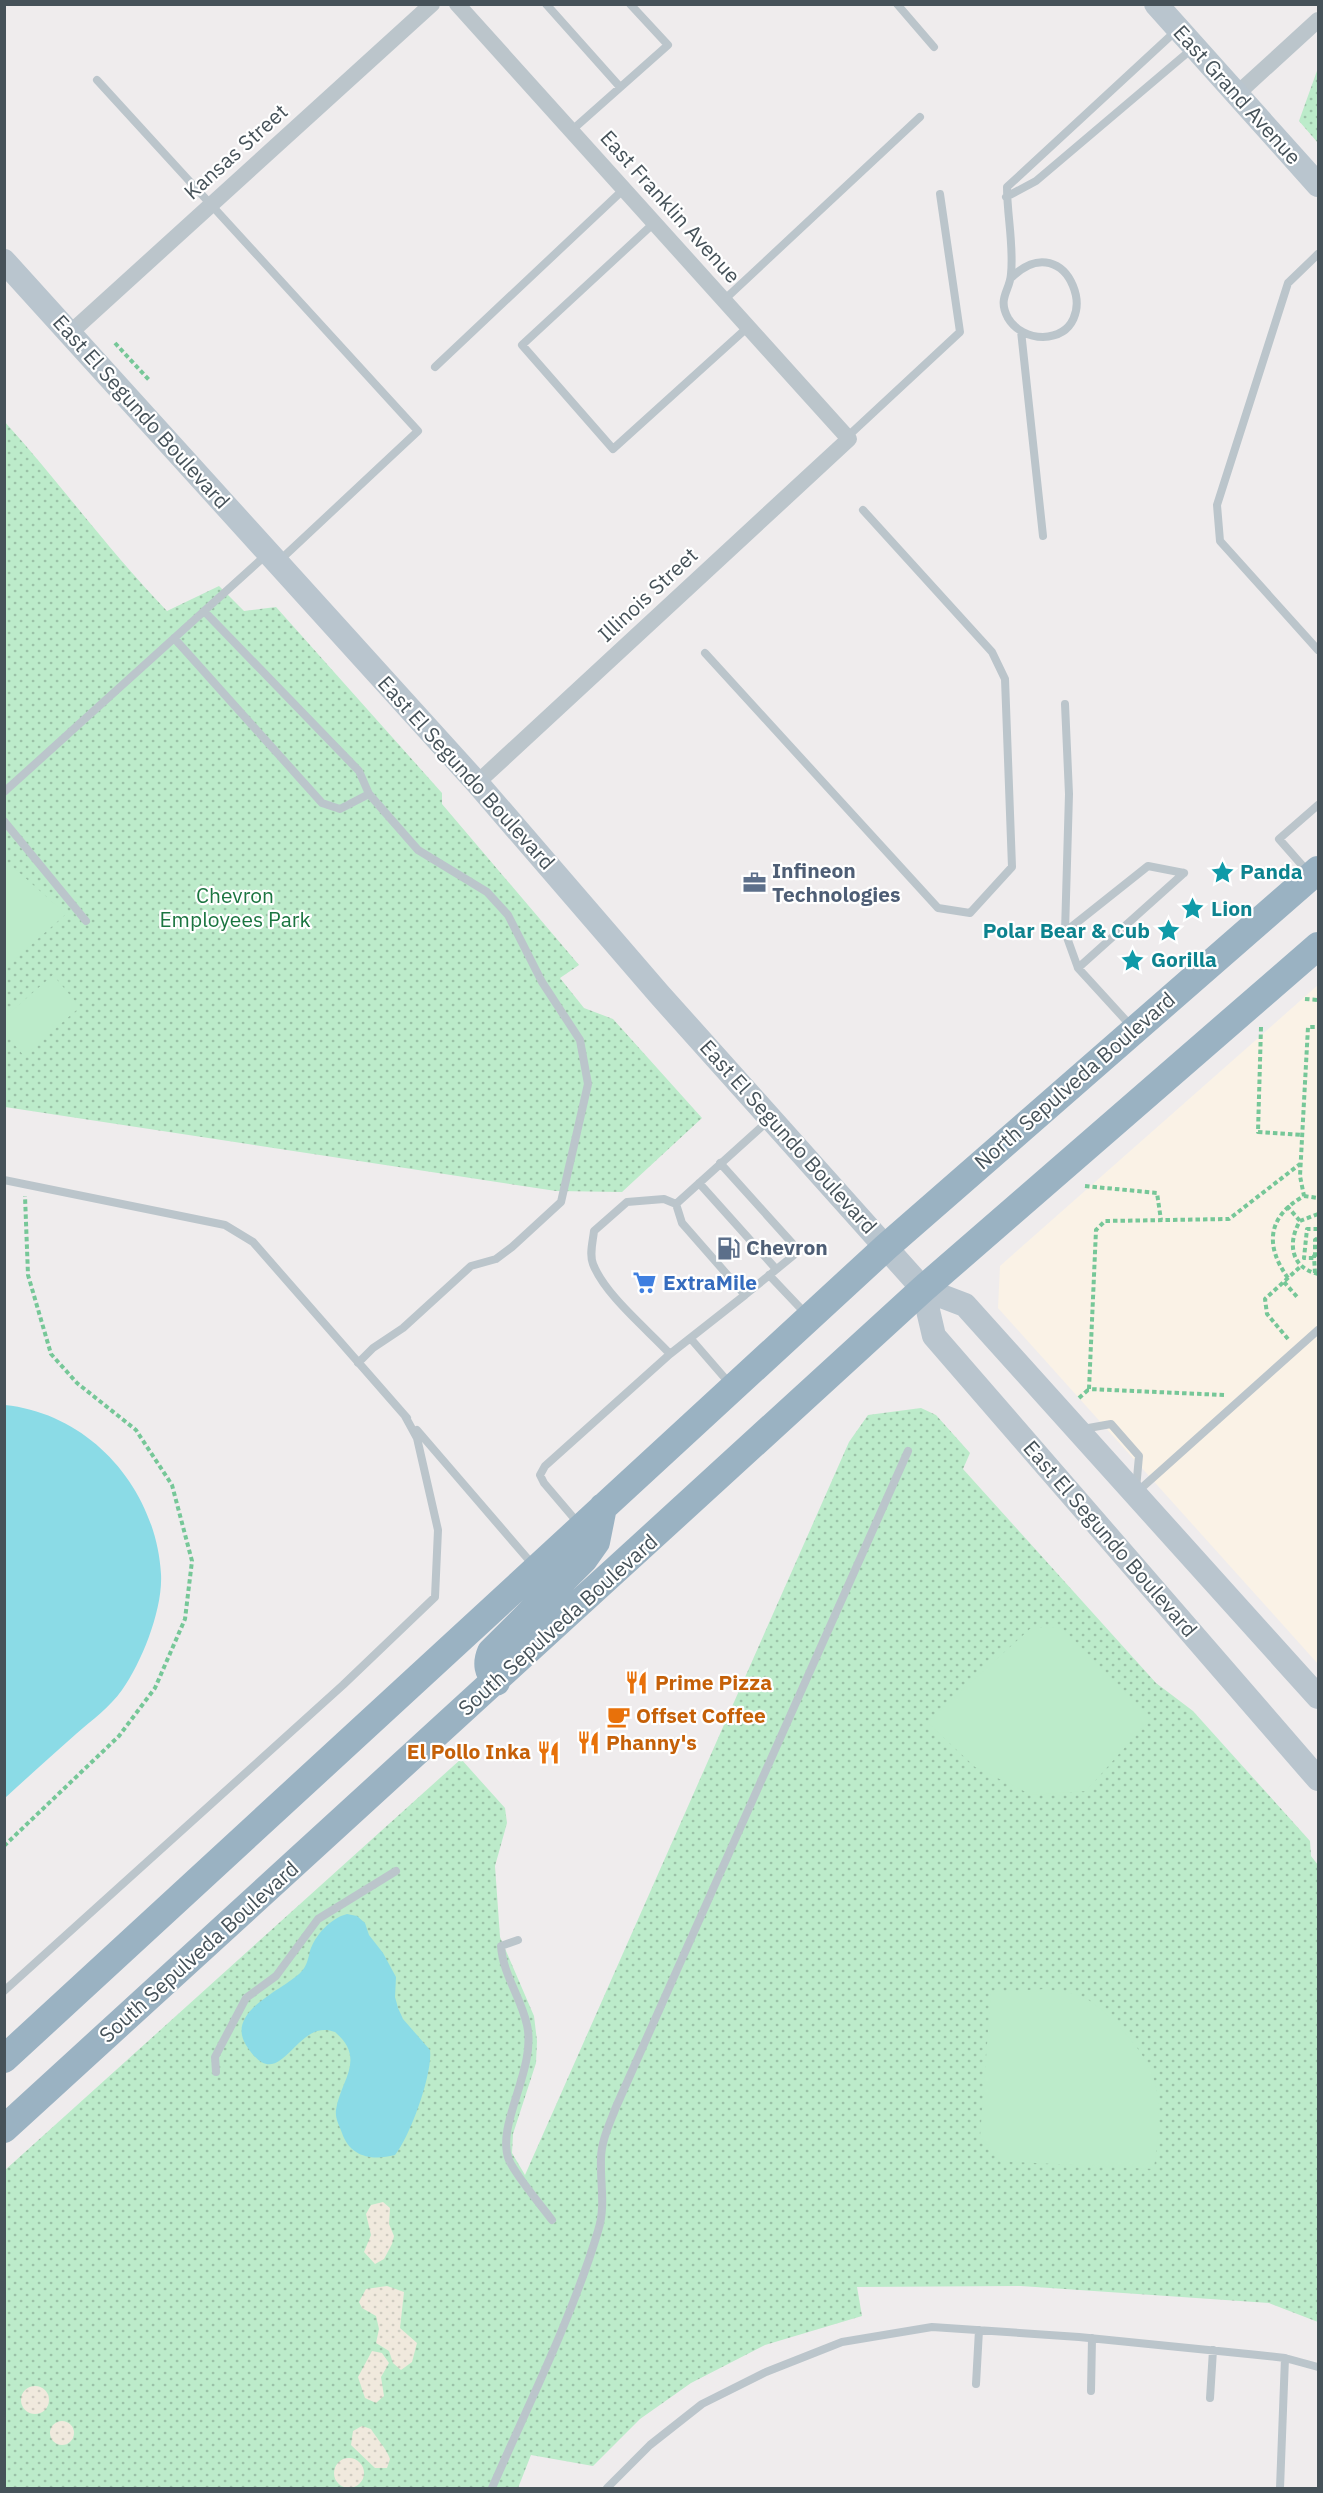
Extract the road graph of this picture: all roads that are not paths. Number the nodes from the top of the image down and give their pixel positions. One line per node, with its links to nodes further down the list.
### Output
1 (432, 4): 20 (street, Kansas Street)
2 (457, 4): 15 (street, East Franklin Avenue)
3 (546, 4): 12 (lane)
4 (630, 4): 12 (lane)
5 (897, 4): 9 (lane)
6 (1156, 4): 8 (main road, East Grand Avenue)
7 (1318, 20): 13 (street)
8 (1178, 29): 10 (main road, East Grand Avenue); 19 (lane)
9 (934, 47)
10 (1195, 47): 13 (main road, East Grand Avenue); 19 (lane)
11 (97, 80): 20 (lane)
12 (620, 87): 15 (lane)
13 (1237, 94): 16 (main road, East Grand Avenue)
14 (920, 117): 25 (lane)
15 (571, 131): 17 (street, East Franklin Avenue)
16 (1318, 184)
17 (624, 189): 21 (street, East Franklin Avenue); 29 (lane)
18 (940, 194): 30 (lane)
19 (1006, 197): 24 (lane)
20 (212, 204): 28 (street, Kansas Street); 33 (lane)
21 (654, 223): 25 (street, East Franklin Avenue); 26 (lane)
22 (1318, 254): 36 (lane)
23 (4, 261): 28 (main road, East El Segundo Boulevard)
24 (1011, 277): 27 (lane); 27 (lane)
25 (724, 300): 26 (street, East Franklin Avenue)
26 (748, 327): 30 (street, East Franklin Avenue)
27 (1021, 331): 32 (lane)
28 (70, 333): 33 (main road, East El Segundo Boulevard)
29 (435, 367)
30 (848, 438): 39 (street, Illinois Street)
31 (862, 510): 37 (lane)
32 (1043, 536)
33 (273, 558): 34 (lane); 39 (main road, East El Segundo Boulevard)
34 (204, 611): 35 (lane); 41 (lane)
35 (174, 638): 40 (lane); 41 (lane)
36 (1318, 650)
37 (705, 652)
38 (1065, 704): 46 (lane)
39 (477, 783): 50 (main road, East El Segundo Boulevard)
40 (4, 792)
41 (369, 794): 63 (lane)
42 (1318, 805): 44 (lane)
43 (4, 821): 45 (lane)
44 (1315, 873): 49 (highway, North Sepulveda Boulevard)
45 (86, 921)
46 (1065, 932): 48 (lane); 48 (lane)
47 (1318, 946): 57 (highway)
48 (1078, 968): 49 (lane)
49 (1134, 1029): 55 (highway, North Sepulveda Boulevard)
50 (770, 1118): 51 (lane); 55 (main road, East El Segundo Boulevard)
51 (720, 1163): 53 (lane); 56 (lane)
52 (4, 1180): 63 (lane)
53 (699, 1183): 54 (lane); 56 (lane)
54 (676, 1204): 58 (lane); 62 (lane)
55 (886, 1247): 57 (main road, East El Segundo Boulevard); 59 (highway)
56 (773, 1272): 58 (lane); 59 (lane)
57 (923, 1289): 67 (main road, East El Segundo Boulevard); 71 (highway, South Sepulveda Boulevard); 73 (main road, East El Segundo Boulevard)
58 (745, 1295): 61 (lane)
59 (809, 1318): 64 (highway)
60 (1318, 1330): 67 (lane)
61 (691, 1339): 62 (lane); 64 (lane)
62 (670, 1354): 69 (lane)
63 (358, 1363): 65 (lane)
64 (734, 1387): 68 (highway)
65 (405, 1416): 70 (lane); 76 (lane)
66 (908, 1451): 89 (lane)
67 (1135, 1494): 72 (main road, East El Segundo Boulevard)
68 (603, 1507): 69 (highway); 71 (highway)
69 (582, 1527): 70 (highway)
70 (537, 1569): 77 (highway)
71 (496, 1682): 79 (highway, South Sepulveda Boulevard)
72 (1318, 1697)
73 (1318, 1779)
74 (396, 1871): 78 (lane)
75 (518, 1940): 80 (lane)
76 (4, 1991)
77 (4, 2059)
78 (216, 2072)
79 (4, 2129)
80 (552, 2220)
81 (979, 2330): 82 (lane); 86 (lane); 90 (lane)
82 (1092, 2338): 83 (lane); 87 (lane)
83 (1213, 2350): 84 (lane); 88 (lane)
84 (1285, 2358): 85 (lane); 91 (lane)
85 (1318, 2367)
86 (976, 2385)
87 (1091, 2391)
88 (1210, 2398)
89 (492, 2488)
90 (607, 2488)
91 (1280, 2488)

